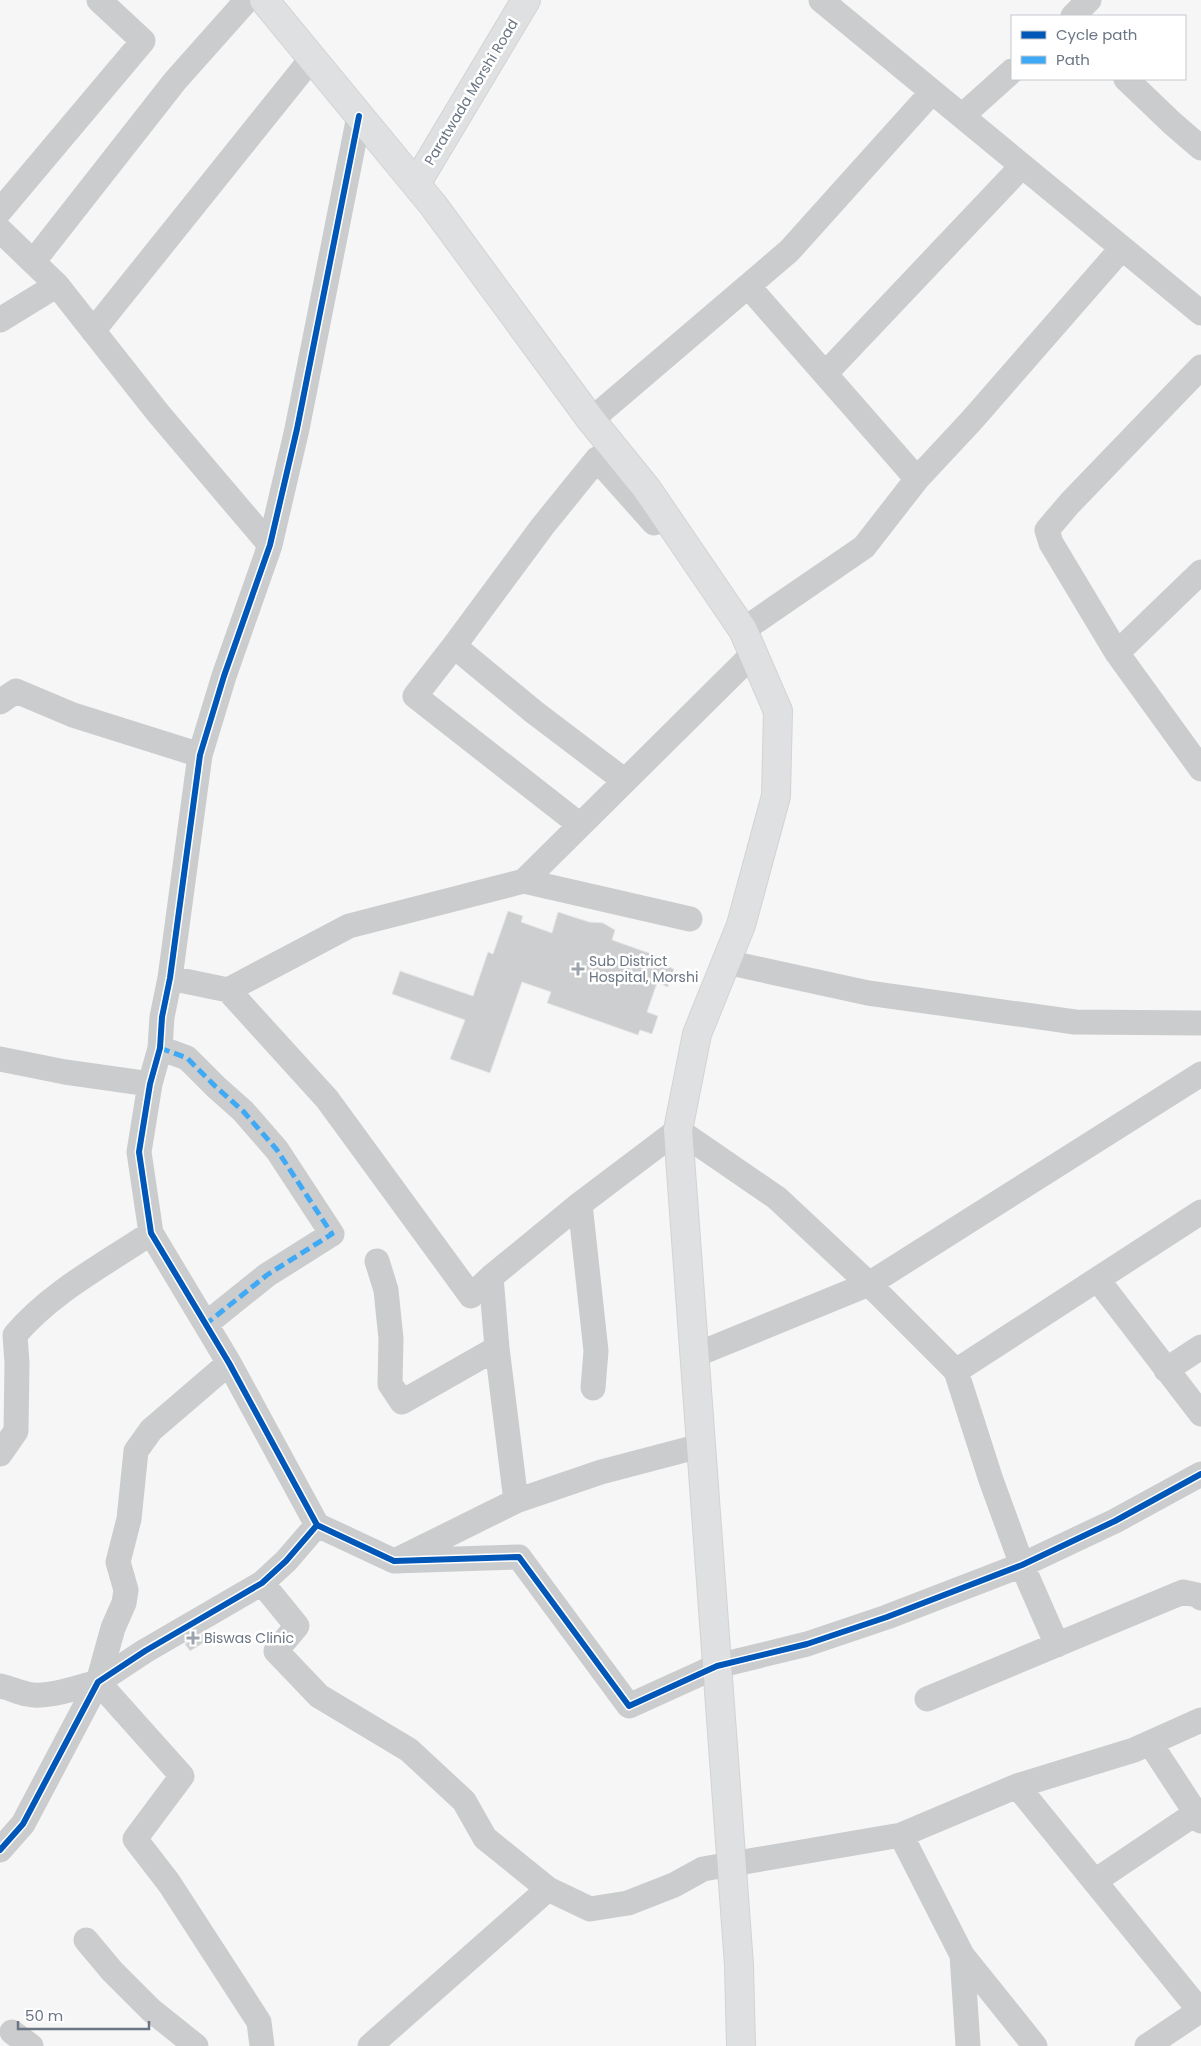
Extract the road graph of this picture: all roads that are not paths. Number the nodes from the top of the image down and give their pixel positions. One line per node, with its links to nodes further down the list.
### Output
1 (99, 0): 17 (street)
2 (247, 0): 20 (street)
3 (264, 0): 8 (highway)
4 (526, 0): 16 (highway, Paratwada Morshi Road)
5 (821, 0): 11 (street)
6 (1089, 0): 7 (street)
7 (1074, 15)
8 (312, 58): 12 (highway); 25 (street)
9 (1011, 72): 13 (street)
10 (1127, 80): 14 (street)
11 (932, 92): 13 (street); 22 (street)
12 (359, 116): 16 (highway); 31 (street)
13 (962, 116): 15 (street)
14 (1201, 148)
15 (1022, 166): 19 (street); 27 (street)
16 (416, 184): 28 (highway)
17 (0, 210)
18 (0, 230): 20 (street)
19 (1122, 248): 23 (street); 29 (street)
20 (33, 262): 21 (street)
21 (57, 285): 24 (street); 25 (street)
22 (748, 286): 27 (street); 28 (street)
23 (1201, 313)
24 (0, 320)
25 (93, 331): 31 (street)
26 (1201, 367): 35 (street)
27 (825, 374): 29 (street)
28 (591, 420): 30 (highway)
29 (918, 480): 33 (street)
30 (666, 516): 33 (highway); 34 (street)
31 (270, 545): 37 (street)
32 (1201, 572): 35 (street)
33 (748, 642): 39 (street); 43 (highway)
34 (454, 646): 39 (street); 40 (street)
35 (1117, 653): 38 (street)
36 (0, 702): 37 (street)
37 (200, 754): 44 (street)
38 (1201, 769)
39 (625, 781): 40 (street)
40 (580, 825): 41 (street)
41 (524, 881): 42 (street); 45 (street)
42 (690, 919)
43 (726, 962): 46 (street); 51 (highway)
44 (170, 978): 45 (street); 47 (street)
45 (228, 990): 56 (street)
46 (1201, 1023)
47 (160, 1048): 50 (street); 59 (street)
48 (0, 1059): 50 (street)
49 (1201, 1074): 58 (street)
50 (150, 1084): 54 (street)
51 (678, 1130): 52 (street); 58 (street); 62 (highway)
52 (580, 1204): 56 (street); 66 (street)
53 (1201, 1212): 57 (street)
54 (151, 1233): 59 (street); 69 (street)
55 (377, 1261): 61 (street)
56 (491, 1277): 61 (street)
57 (1098, 1280): 64 (street); 65 (street)
58 (870, 1284): 62 (street); 65 (street)
59 (206, 1324): 63 (street)
60 (1201, 1347): 64 (street)
61 (497, 1348): 71 (street)
62 (693, 1356): 68 (highway)
63 (229, 1362): 72 (street); 79 (street)
64 (1166, 1370): 67 (street)
65 (956, 1371): 74 (street)
66 (593, 1388)
67 (1201, 1414)
68 (700, 1446): 71 (street); 78 (highway)
69 (0, 1454)
70 (1201, 1474): 74 (street)
71 (516, 1501): 73 (street)
72 (317, 1525): 73 (street); 75 (street)
73 (394, 1561): 78 (street)
74 (1022, 1565): 77 (street); 78 (street)
75 (262, 1583): 79 (street); 90 (street)
76 (1201, 1598): 77 (street)
77 (1057, 1645): 81 (street)
78 (717, 1666): 88 (highway)
79 (98, 1682): 80 (street); 87 (street); 95 (street)
80 (0, 1686)
81 (927, 1698)
82 (1201, 1720): 83 (street)
83 (1150, 1742): 84 (street); 85 (street)
84 (1017, 1786): 86 (street); 89 (street)
85 (1198, 1817): 89 (street)
86 (901, 1835): 88 (street); 92 (street)
87 (0, 1850)
88 (732, 1865): 90 (street); 97 (highway)
89 (1095, 1881): 93 (street)
90 (548, 1889): 96 (street)
91 (86, 1940): 94 (street)
92 (962, 1955): 98 (street); 99 (street)
93 (1201, 2011): 100 (street)
94 (196, 2046)
95 (262, 2046)
96 (370, 2046)
97 (740, 2046)
98 (968, 2046)
99 (1035, 2046)
100 (1147, 2046)

